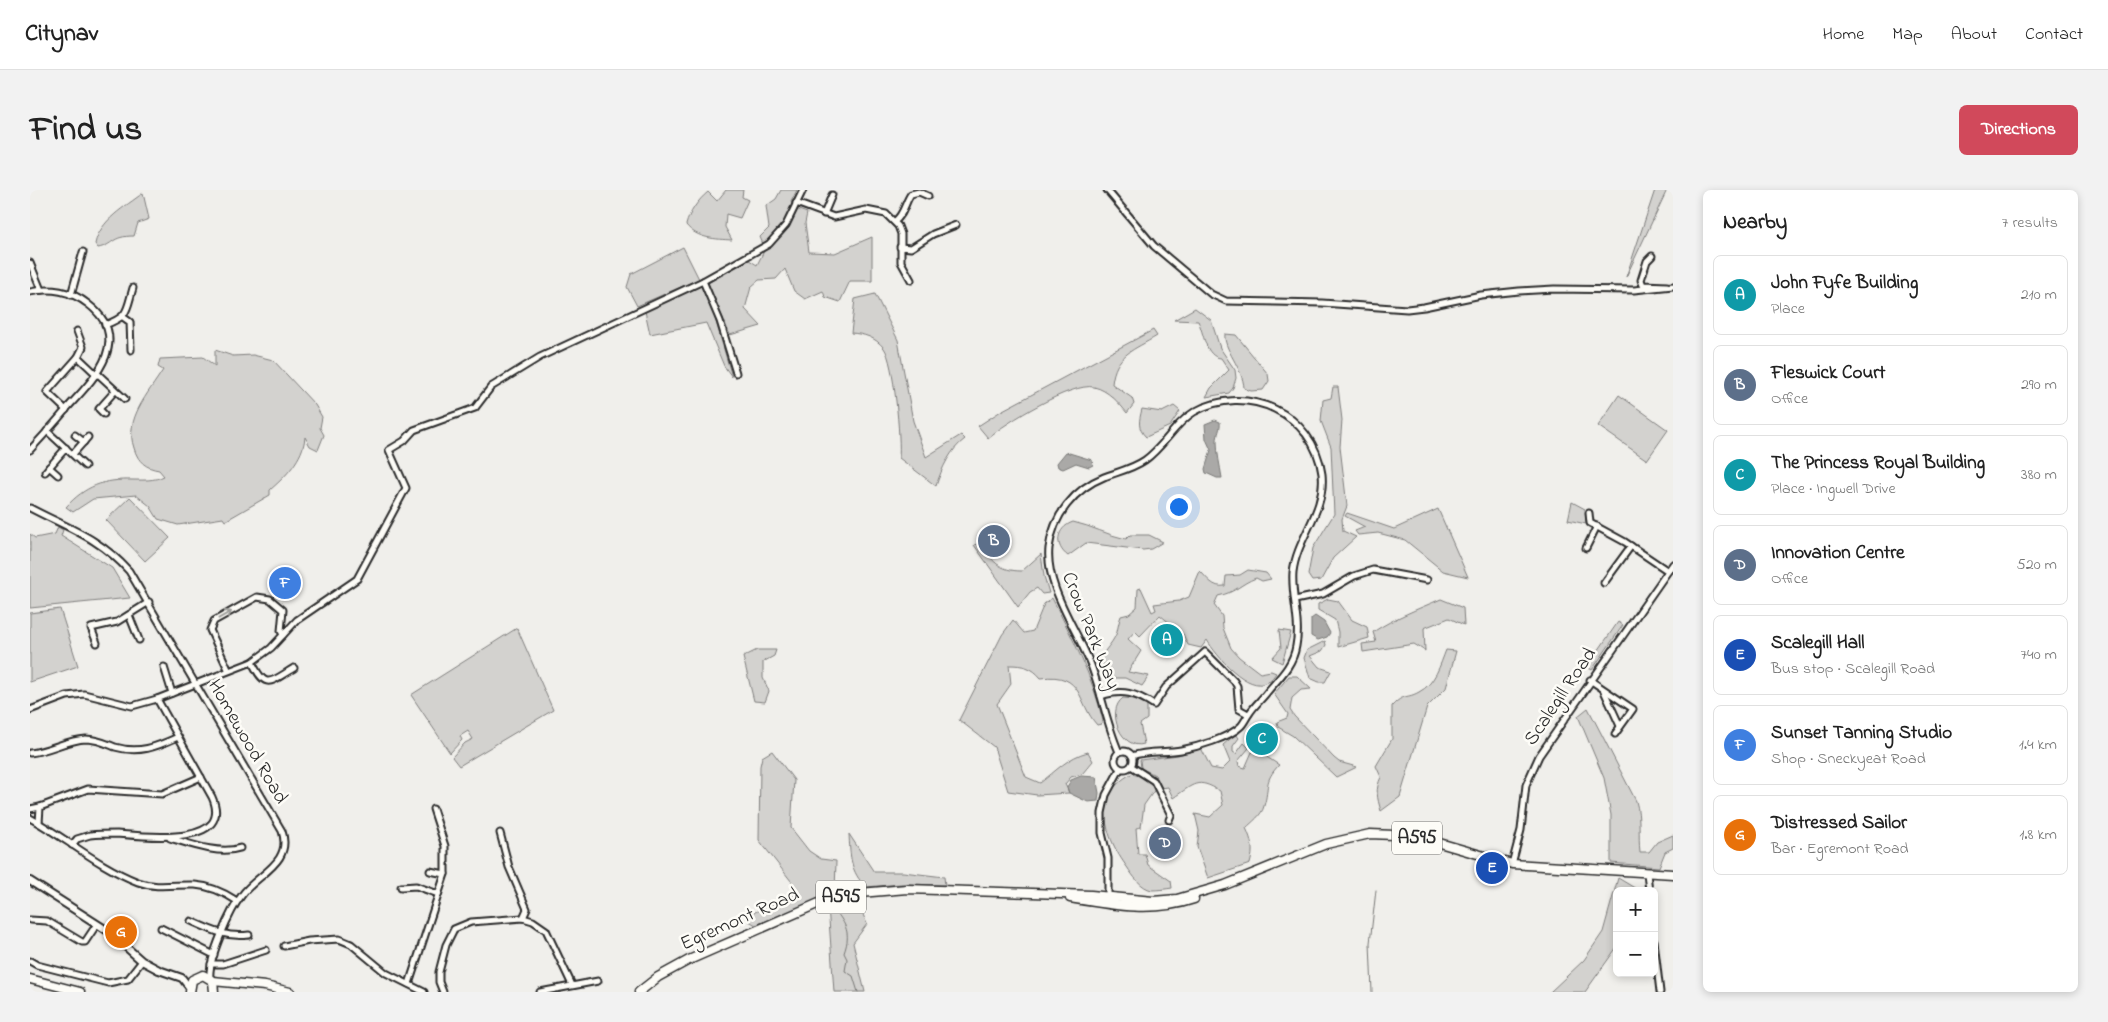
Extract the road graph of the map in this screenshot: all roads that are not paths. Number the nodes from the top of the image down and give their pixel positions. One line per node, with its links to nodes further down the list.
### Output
1 (803, 190): 5 (street)
2 (1107, 190): 15 (street)
3 (832, 195): 6 (street)
4 (928, 196): 7 (street)
5 (796, 203): 6 (street); 14 (street)
6 (824, 214): 7 (street)
7 (895, 221): 9 (street)
8 (956, 225): 9 (street)
9 (900, 247): 13 (street)
10 (83, 252): 19 (street)
11 (1652, 256): 15 (street)
12 (30, 263): 17 (street)
13 (911, 280)
14 (703, 281): 25 (street); 52 (street)
15 (1671, 287)
16 (133, 288): 20 (street)
17 (41, 290): 18 (street); 19 (street)
18 (30, 292)
19 (71, 295): 21 (street)
20 (123, 317): 21 (street); 23 (street)
21 (105, 325): 26 (street)
22 (77, 331): 24 (street)
23 (131, 350)
24 (78, 357): 26 (street); 29 (street)
25 (736, 373)
26 (98, 375): 27 (street); 29 (street)
27 (115, 391): 28 (street); 30 (street)
28 (126, 399)
29 (66, 410): 31 (street)
30 (104, 414)
31 (47, 431): 35 (street); 36 (street)
32 (75, 435): 34 (street)
33 (88, 437): 34 (street)
34 (84, 442): 37 (street)
35 (66, 448): 37 (street); 39 (street)
36 (30, 450)
37 (73, 454): 38 (street)
38 (85, 466)
39 (58, 475)
40 (30, 508): 50 (street, Homewood Road)
41 (1589, 513): 42 (street)
42 (1597, 526): 43 (street); 44 (street)
43 (1631, 546): 46 (street); 48 (street)
44 (1586, 548)
45 (1673, 564): 46 (street, Scalegill Road)
46 (1668, 571): 59 (street, Scalegill Road)
47 (1427, 580): 49 (street)
48 (1604, 583)
49 (1295, 600): 63 (street, Crow Park Way); 66 (street, Crow Park Way)
50 (149, 602): 51 (street); 60 (street, Homewood Road)
51 (129, 615): 53 (street); 54 (street)
52 (283, 635): 55 (street); 58 (street, one-way to 52)
53 (139, 640)
54 (97, 643)
55 (252, 662): 57 (street); 58 (street)
56 (164, 667): 62 (street)
57 (294, 668)
58 (228, 670): 60 (street)
59 (1589, 682): 61 (street); 88 (street, Scalegill Road)
60 (196, 684): 62 (street); 98 (street, Homewood Road)
61 (1604, 691): 67 (street); 67 (street)
62 (172, 693): 64 (street)
63 (1101, 696): 66 (street); 70 (street, Crow Park Way)
64 (157, 699): 65 (street); 69 (street)
65 (30, 710)
66 (1248, 714): 72 (street, Crow Park Way)
67 (1620, 726): 68 (street)
68 (1615, 734)
69 (178, 737): 71 (street); 75 (street)
70 (1119, 752): 72 (street); 74 (street)
71 (30, 753)
72 (1132, 756): 73 (street)
73 (1131, 766): 74 (street); 80 (street)
74 (1120, 769): 97 (street)
75 (201, 777): 76 (street); 82 (street)
76 (40, 807): 77 (street); 81 (street)
77 (30, 808)
78 (433, 810): 91 (street)
79 (30, 818): 81 (street)
80 (1169, 820)
81 (39, 823): 85 (street)
82 (193, 832): 84 (street); 86 (street)
83 (500, 833): 99 (street)
84 (168, 838): 85 (street); 86 (street)
85 (72, 845): 98 (street)
86 (192, 845): 87 (street)
87 (240, 848)
88 (1512, 864): 90 (highway, A595); 97 (highway, Egremont Road / A595)
89 (430, 871): 91 (street)
90 (1647, 873): 92 (highway, A595); 95 (street)
91 (445, 874): 96 (street)
92 (1673, 874)
93 (30, 881): 102 (main road)
94 (402, 887): 96 (street)
95 (1649, 887)
96 (438, 894): 119 (street)
97 (1109, 900): 128 (highway, Egremont Road / A595)
98 (237, 901): 104 (street, Homewood Road)
99 (523, 918): 120 (street); 126 (street)
100 (30, 920): 102 (street)
101 (191, 921): 104 (street)
102 (97, 924): 110 (main road)
103 (161, 928): 108 (street)
104 (222, 935): 105 (street); 108 (street, Homewood Road)
105 (249, 935)
106 (284, 946): 119 (street)
107 (266, 950): 111 (street)
108 (214, 955): 111 (street, Homewood Road)
109 (30, 961): 110 (street)
110 (142, 961): 113 (main road)
111 (211, 964): 114 (street); 116 (street, Homewood Road)
112 (1658, 975): 129 (street)
113 (176, 976): 114 (main road); 121 (main road)
114 (197, 976): 116 (highway); 121 (highway)
115 (30, 979): 122 (highway)
116 (212, 979): 118 (highway); 123 (highway)
117 (598, 981): 120 (street)
118 (236, 984): 123 (highway); 124 (highway)
119 (409, 984): 125 (street)
120 (572, 985): 127 (street)
121 (190, 990)
122 (80, 992)
123 (214, 992)
124 (290, 992)
125 (424, 992)
126 (443, 992)
127 (540, 992)
128 (639, 992)
129 (1660, 992)

